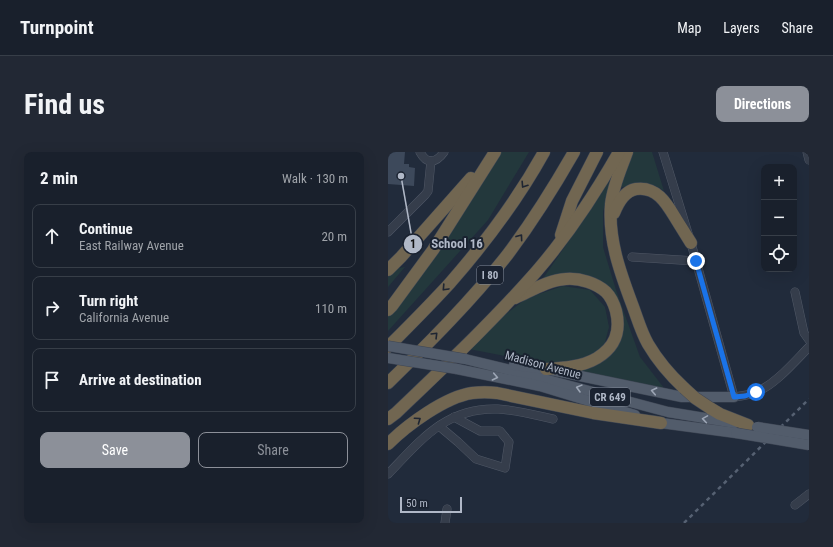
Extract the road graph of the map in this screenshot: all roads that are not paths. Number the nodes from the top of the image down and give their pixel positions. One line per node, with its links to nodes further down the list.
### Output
1 (420, 152): 12 (street)
2 (444, 152): 12 (street)
3 (495, 152): 19 (highway); 22 (highway)
4 (544, 152): 24 (highway, I 80, one-way to 24)
5 (574, 152): 29 (highway, I 80, one-way to 5)
6 (597, 152): 16 (highway)
7 (619, 152): 16 (highway)
8 (628, 152): 13 (highway)
9 (663, 152): 15 (street)
10 (806, 152): 11 (street)
11 (809, 160)
12 (431, 161): 14 (street)
13 (611, 226): 15 (highway); 37 (highway, bridge)
14 (388, 232)
15 (691, 243): 18 (street)
16 (558, 244): 21 (highway)
17 (632, 257): 18 (street)
18 (696, 261): 30 (street)
19 (388, 270)
20 (795, 292): 23 (street)
21 (512, 299): 28 (highway); 31 (highway)
22 (388, 310)
23 (809, 340)
24 (388, 347): 27 (main road, Madison Avenue / CR 649, bridge)
25 (809, 347): 30 (street)
26 (388, 358): 34 (main road, Madison Avenue / CR 649, one-way to 34, bridge)
27 (465, 359): 28 (main road); 37 (main road, Madison Avenue / CR 649, one-way to 27)
28 (546, 369): 30 (main road, one-way to 28)
29 (388, 382)
30 (734, 397)
31 (392, 416): 35 (highway)
32 (454, 417): 33 (street); 36 (street); 36 (street)
33 (553, 419)
34 (661, 423): 39 (highway, one-way to 34); 40 (main road, Madison Avenue / CR 649, bridge)
35 (388, 424)
36 (439, 426): 41 (street)
37 (753, 426): 38 (main road, Madison Avenue / CR 649, bridge)
38 (809, 435)
39 (388, 444)
40 (809, 445)
41 (388, 474)
42 (809, 494): 43 (street)
43 (795, 505)
44 (447, 509): 45 (street)
45 (445, 523)

